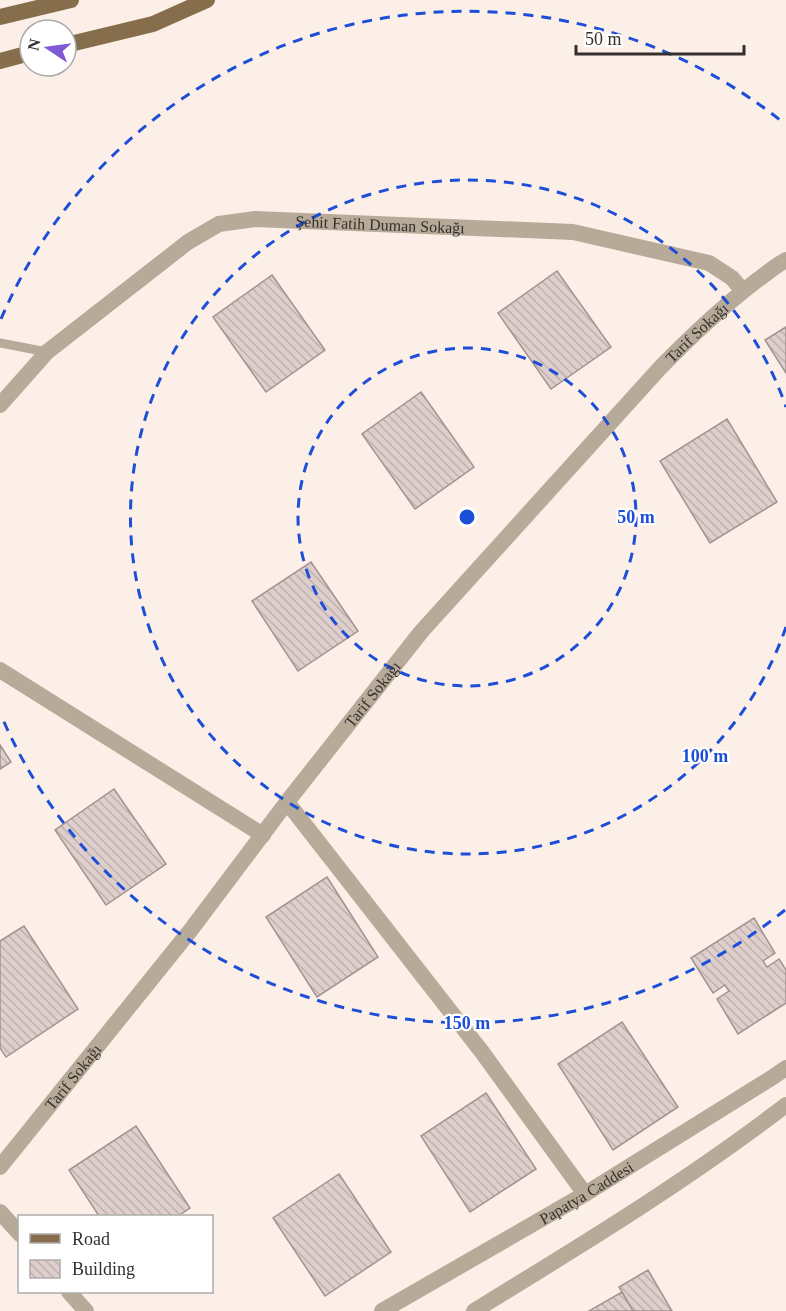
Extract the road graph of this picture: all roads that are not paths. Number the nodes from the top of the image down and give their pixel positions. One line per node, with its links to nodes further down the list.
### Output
1 (71, 0): 3 (main road)
2 (207, 0): 4 (main road)
3 (0, 17)
4 (78, 42)
5 (18, 56): 6 (main road)
6 (0, 61)
7 (786, 260): 8 (street, Tarif Sokağı)
8 (743, 291): 10 (street, Şehit Fatih Duman Sokağı); 13 (street, Tarif Sokağı)
9 (0, 343): 10 (lane)
10 (47, 352): 11 (street, Şehit Fatih Duman Sokağı)
11 (0, 405)
12 (0, 670): 14 (street)
13 (287, 802): 14 (street, Tarif Sokağı); 18 (street)
14 (263, 835): 17 (street, Tarif Sokağı)
15 (786, 1068): 18 (street, Papatya Caddesi)
16 (786, 1105): 24 (street)
17 (0, 1167)
18 (585, 1194): 23 (street, Papatya Caddesi)
19 (0, 1212): 20 (street)
20 (18, 1232)
21 (70, 1293): 22 (street)
22 (86, 1311)
23 (382, 1311)
24 (474, 1311)

